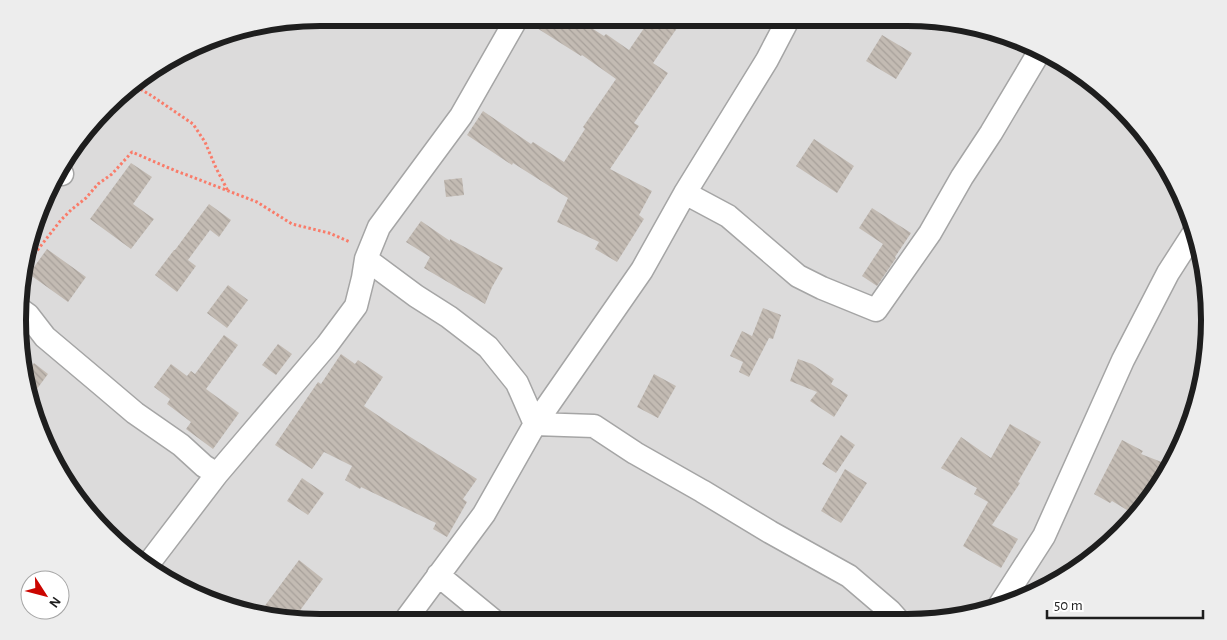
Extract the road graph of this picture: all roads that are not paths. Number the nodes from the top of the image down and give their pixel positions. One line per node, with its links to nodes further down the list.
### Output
1 (512, 26): 6 (street)
2 (785, 26): 4 (street)
3 (1036, 57): 4 (street)
4 (685, 193): 8 (street)
5 (1190, 240): 12 (street)
6 (366, 259): 8 (street); 9 (street)
7 (26, 314): 9 (street)
8 (535, 424): 11 (street); 15 (street)
9 (217, 474): 10 (street)
10 (151, 560)
11 (438, 575): 13 (street); 14 (street)
12 (1005, 596)
13 (410, 614)
14 (485, 614)
15 (893, 614)

